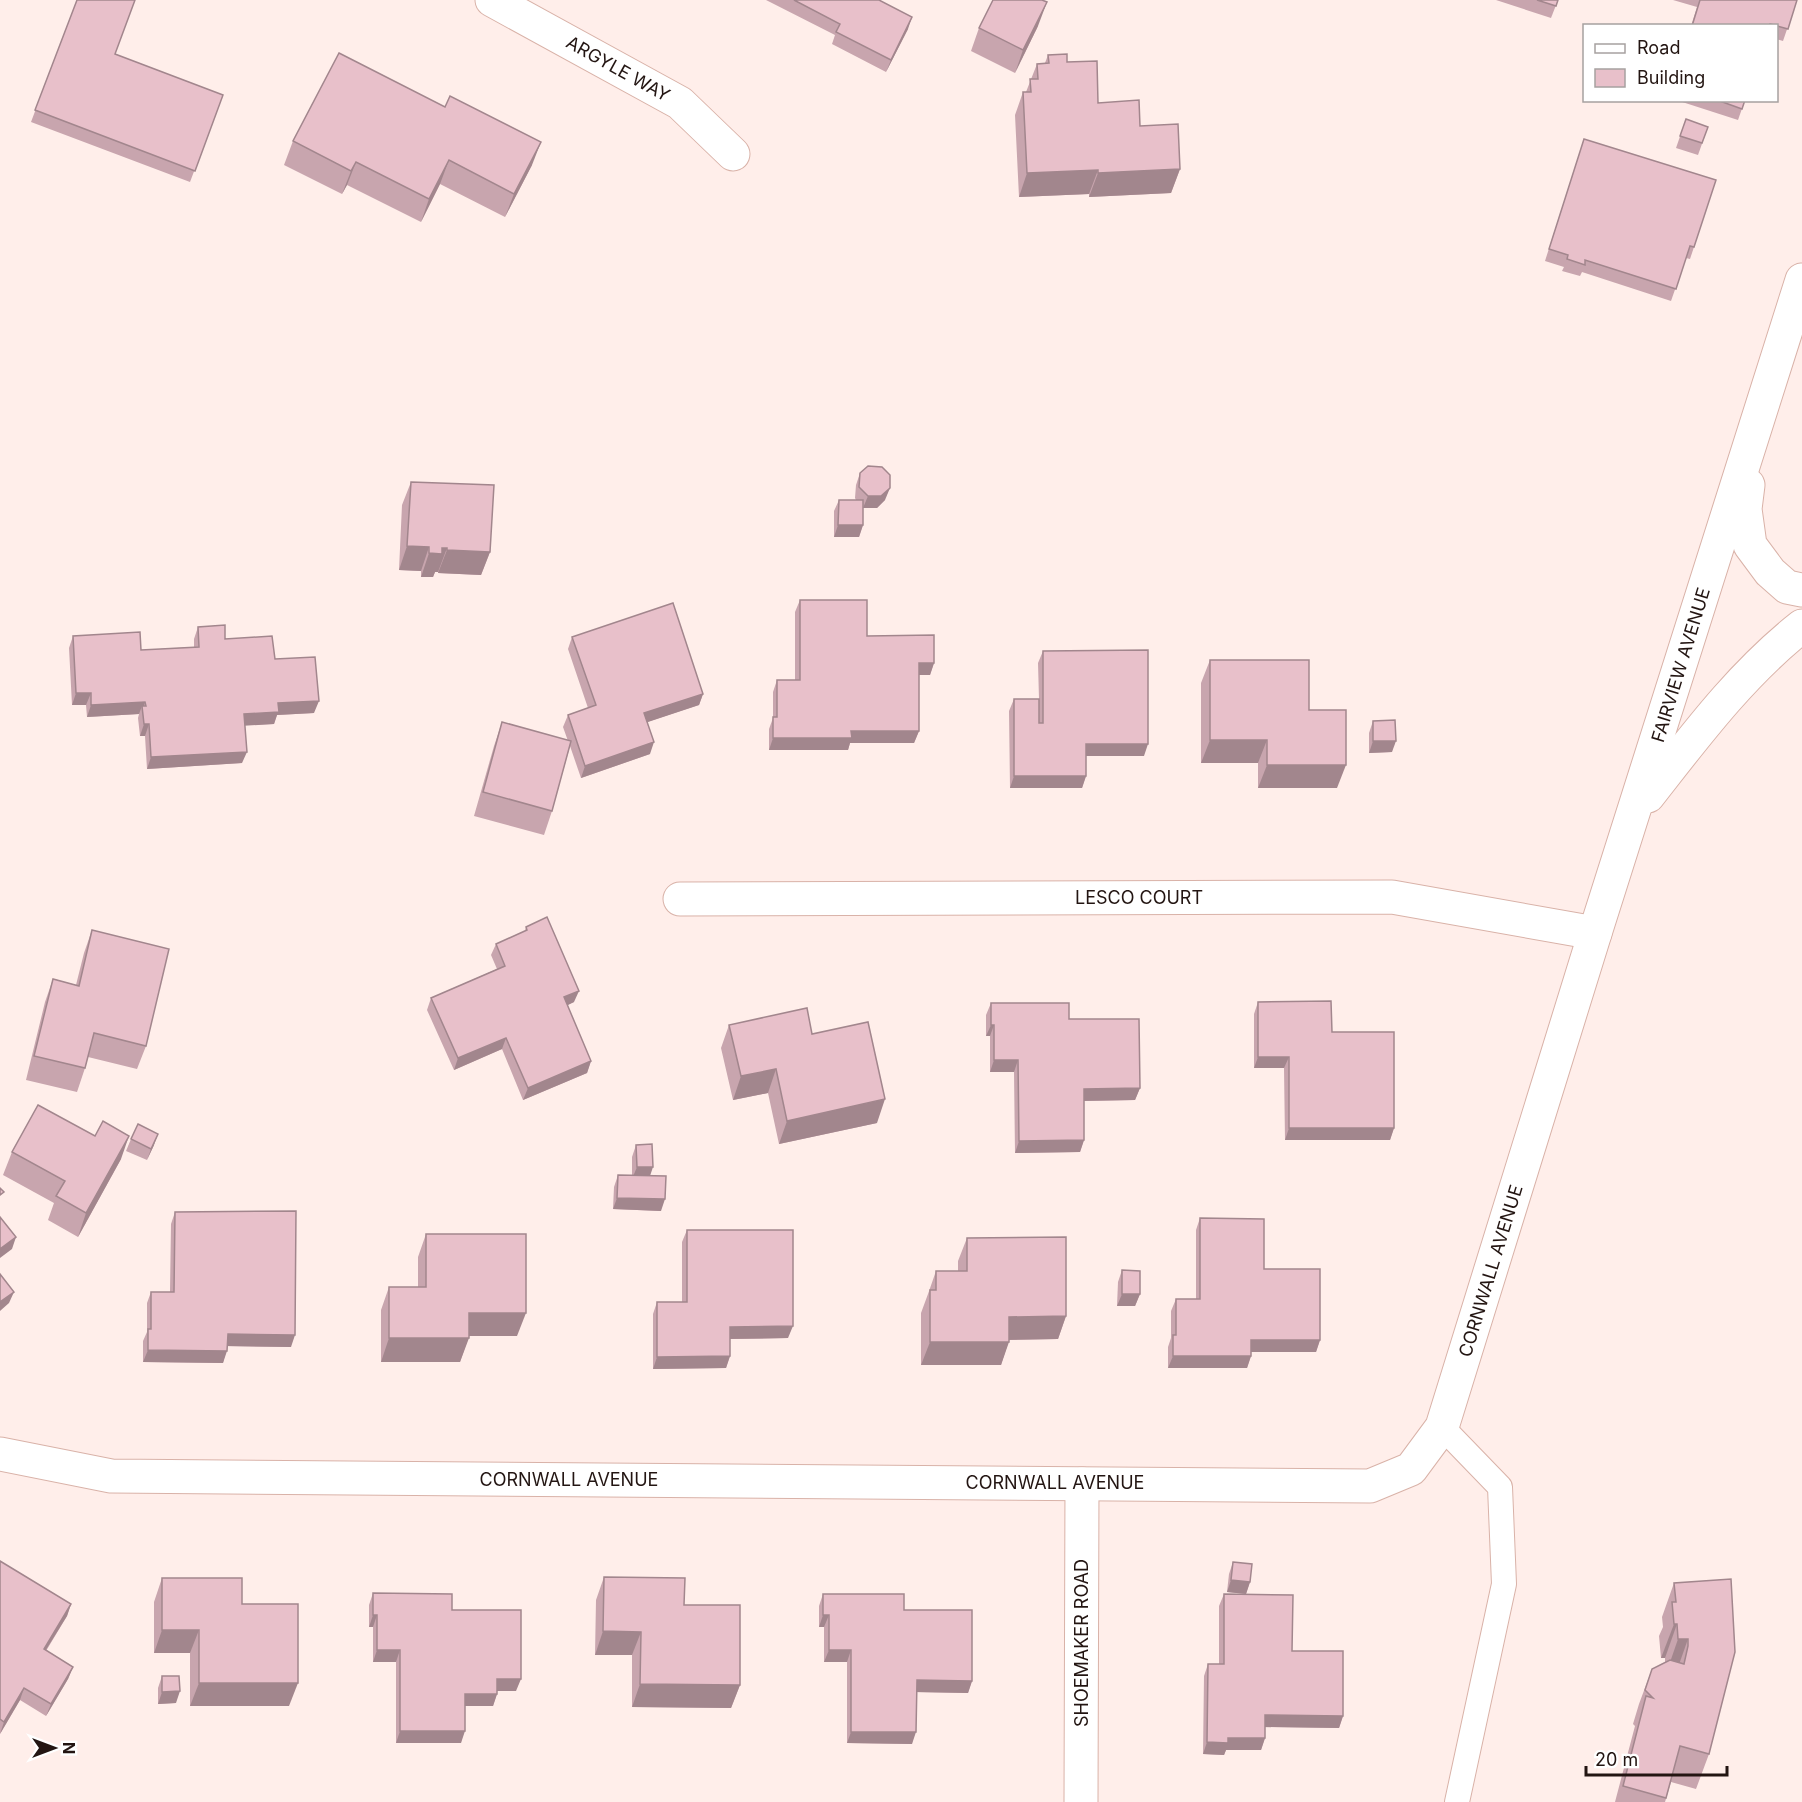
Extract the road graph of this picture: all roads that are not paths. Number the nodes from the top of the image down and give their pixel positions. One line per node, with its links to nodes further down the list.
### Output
1 (492, 0): 2 (street, ARGYLE WAY)
2 (733, 154)
3 (1802, 280): 4 (street, FAIRVIEW AVENUE)
4 (1757, 423): 5 (street); 7 (street, FAIRVIEW AVENUE)
5 (1802, 590)
6 (1802, 626): 7 (street, FAIRVIEW AVENUE)
7 (1635, 812): 9 (street, CORNWALL AVENUE)
8 (680, 899): 9 (street, LESCO COURT)
9 (1595, 933): 10 (street, CORNWALL AVENUE)
10 (1442, 1428): 12 (street, CORNWALL AVENUE); 14 (lane)
11 (0, 1454): 12 (street, CORNWALL AVENUE)
12 (1082, 1484): 13 (street, SHOEMAKER ROAD)
13 (1081, 1802)
14 (1457, 1802)

